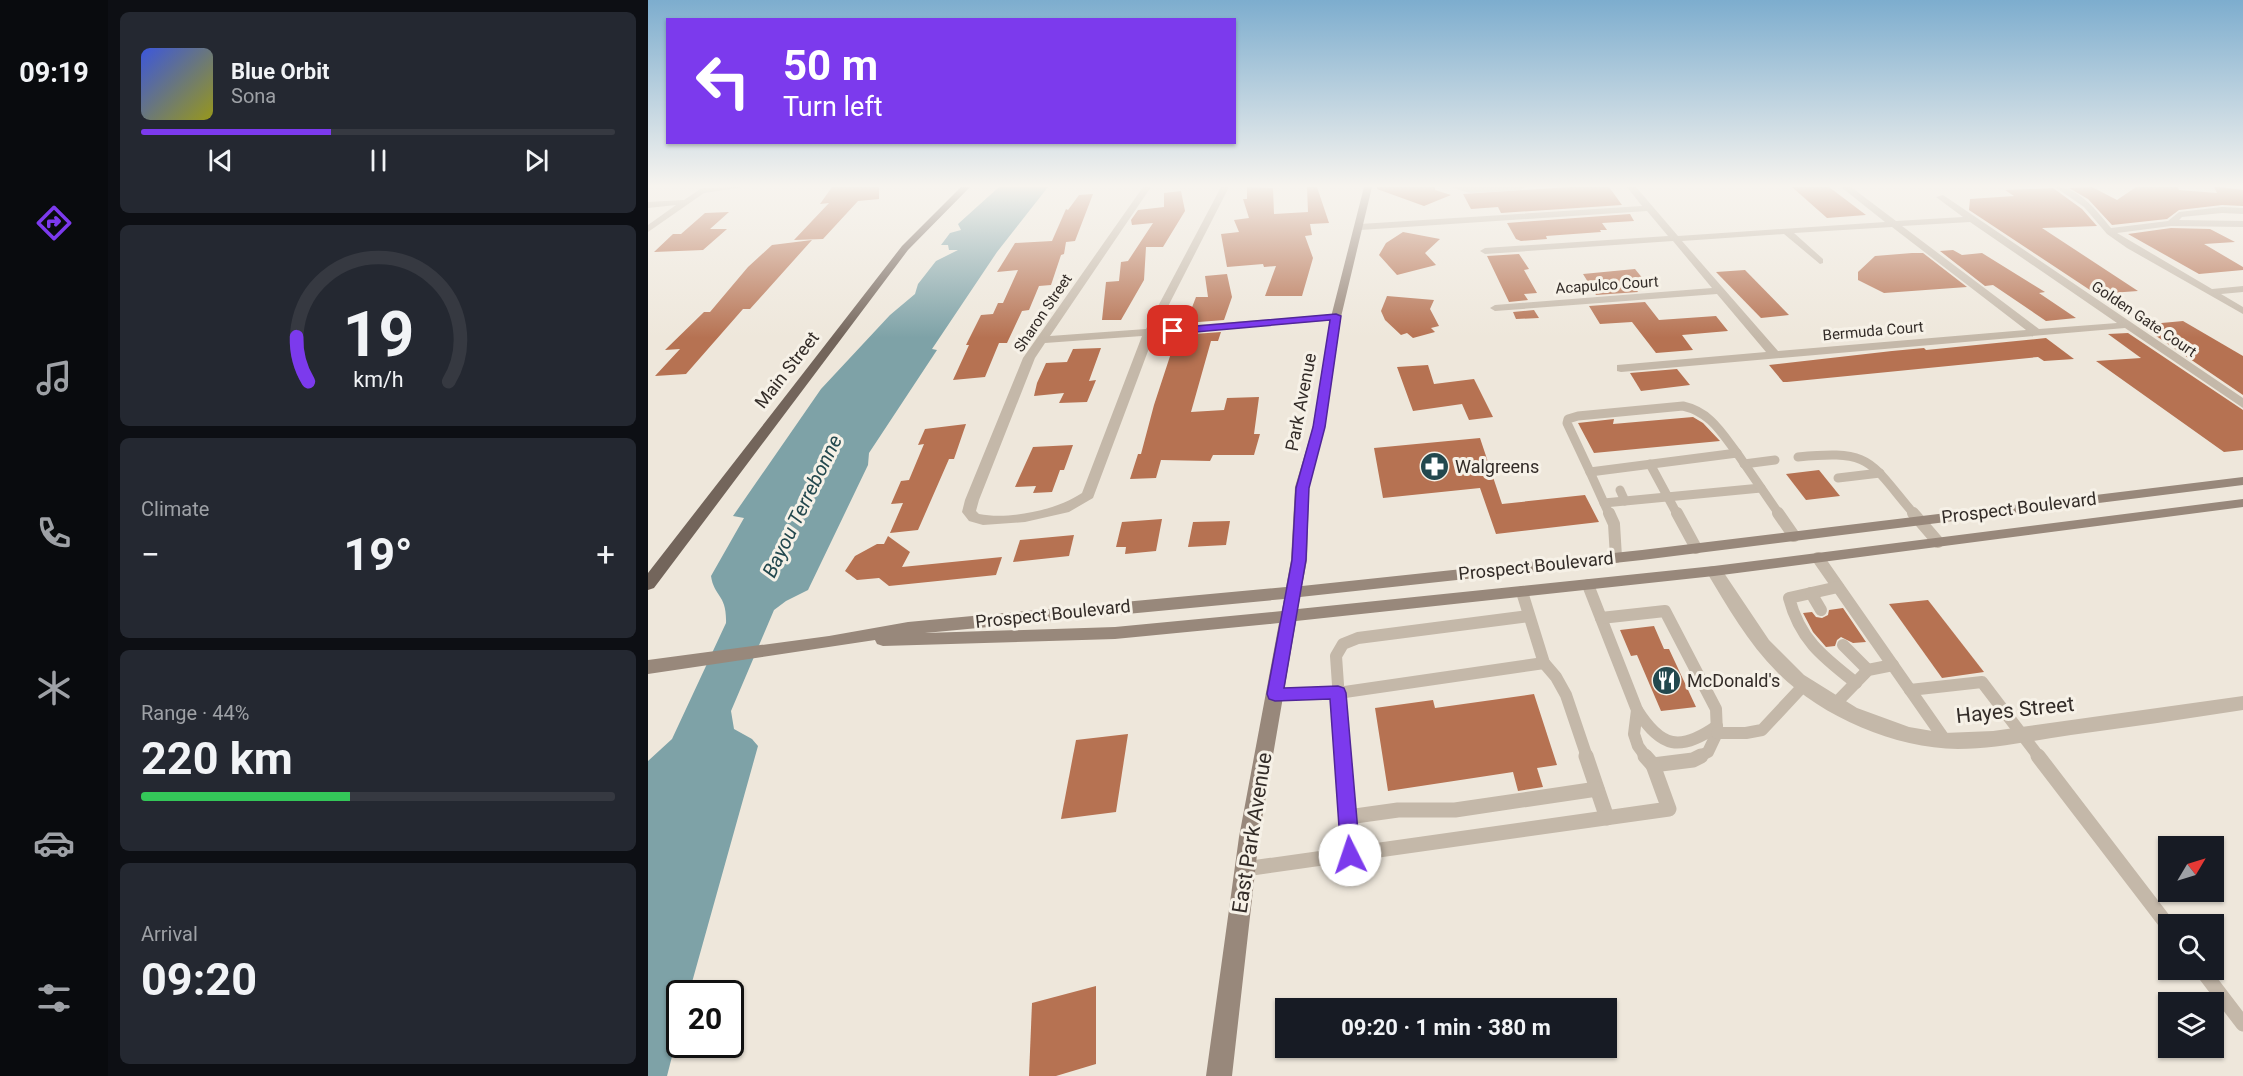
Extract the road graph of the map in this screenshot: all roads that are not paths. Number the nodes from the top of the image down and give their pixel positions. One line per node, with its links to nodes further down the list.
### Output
1 (916, 237): 48 (main road, Main Street)
2 (1113, 237): 22 (street, Sharon Street)
3 (1200, 237): 20 (street)
4 (1357, 237): 18 (main road, Park Avenue)
5 (1700, 237): 10 (street)
6 (1793, 237): 12 (street)
7 (1910, 237): 21 (street)
8 (1998, 237): 19 (street, Golden Gate Court)
9 (2118, 237): 15 (street)
10 (1675, 239): 11 (street); 14 (street)
11 (1485, 251)
12 (1820, 261)
13 (2243, 289): 15 (street)
14 (1720, 291): 16 (street, Acapulco Court); 23 (street)
15 (2209, 292): 17 (street)
16 (1495, 308)
17 (2243, 311)
18 (1336, 316): 20 (street); 51 (main road, Park Avenue)
19 (2127, 325): 21 (street, Bermuda Court); 25 (street, Golden Gate Court)
20 (1149, 333): 22 (street); 22 (street, Sharon Street)
21 (2037, 333): 23 (street, Bermuda Court)
22 (1042, 340)
23 (1775, 355): 24 (street, Bermuda Court)
24 (1622, 368)
25 (2243, 404)
26 (1737, 453): 29 (lane); 30 (lane); 32 (lane)
27 (1798, 458): 33 (lane)
28 (1775, 460): 30 (lane)
29 (1650, 464): 31 (lane); 37 (lane)
30 (1744, 464): 36 (lane)
31 (1610, 469): 32 (lane); 38 (lane)
32 (1590, 472): 39 (lane)
33 (1880, 473): 34 (lane); 41 (lane)
34 (1838, 478)
35 (2243, 481): 41 (main road, Prospect Boulevard)
36 (1761, 488): 37 (lane); 42 (lane)
37 (1668, 497): 38 (lane); 44 (lane)
38 (1625, 501): 39 (lane)
39 (1604, 502): 45 (lane)
40 (2243, 503): 43 (main road, Prospect Boulevard)
41 (1920, 520): 42 (main road, Prospect Boulevard); 43 (lane)
42 (1794, 536): 44 (main road, Prospect Boulevard)
43 (1938, 542): 46 (main road, Prospect Boulevard)
44 (1696, 548): 45 (main road, Prospect Boulevard)
45 (1616, 557): 51 (main road, Prospect Boulevard)
46 (1818, 558): 47 (main road, Prospect Boulevard); 50 (lane)
47 (1713, 571): 49 (main road, Prospect Boulevard); 65 (street, Hayes Street)
48 (648, 584)
49 (1588, 585): 52 (main road, Prospect Boulevard); 57 (lane)
50 (1838, 587): 53 (lane); 61 (lane)
51 (1294, 592): 55 (main road, East Park Avenue); 58 (main road, Prospect Boulevard)
52 (1522, 592): 55 (main road, Prospect Boulevard); 56 (lane)
53 (1811, 593): 54 (lane); 64 (lane)
54 (1821, 610)
55 (1289, 616): 58 (main road, Prospect Boulevard); 68 (main road, East Park Avenue)
56 (1529, 616): 60 (lane); 67 (lane)
57 (1601, 618): 71 (lane); 72 (lane)
58 (829, 642): 62 (main road, Prospect Boulevard)
59 (1843, 645): 63 (lane)
60 (1544, 663): 67 (lane); 76 (lane)
61 (1893, 665): 63 (lane); 66 (lane)
62 (648, 667)
63 (1868, 670): 64 (lane)
64 (1856, 682): 70 (lane)
65 (1804, 685): 70 (street, Hayes Street); 72 (lane)
66 (1910, 690): 73 (lane); 74 (lane)
67 (1338, 693): 68 (lane); 77 (lane)
68 (1275, 694): 80 (main road, East Park Avenue)
69 (2243, 703): 73 (street, Hayes Street)
70 (1835, 704): 74 (street, Hayes Street)
71 (1637, 710): 72 (lane); 75 (lane)
72 (1717, 730): 75 (lane)
73 (2022, 734): 74 (street, Hayes Street); 81 (lane)
74 (1945, 740)
75 (1653, 765): 78 (lane)
76 (1597, 789): 77 (lane); 78 (lane)
77 (1348, 818): 79 (lane)
78 (1607, 818): 79 (lane)
79 (1350, 855): 80 (lane)
80 (1245, 869): 84 (main road, East Park Avenue)
81 (2159, 914)
82 (2209, 980): 83 (lane)
83 (2243, 1024)
84 (1219, 1076)

